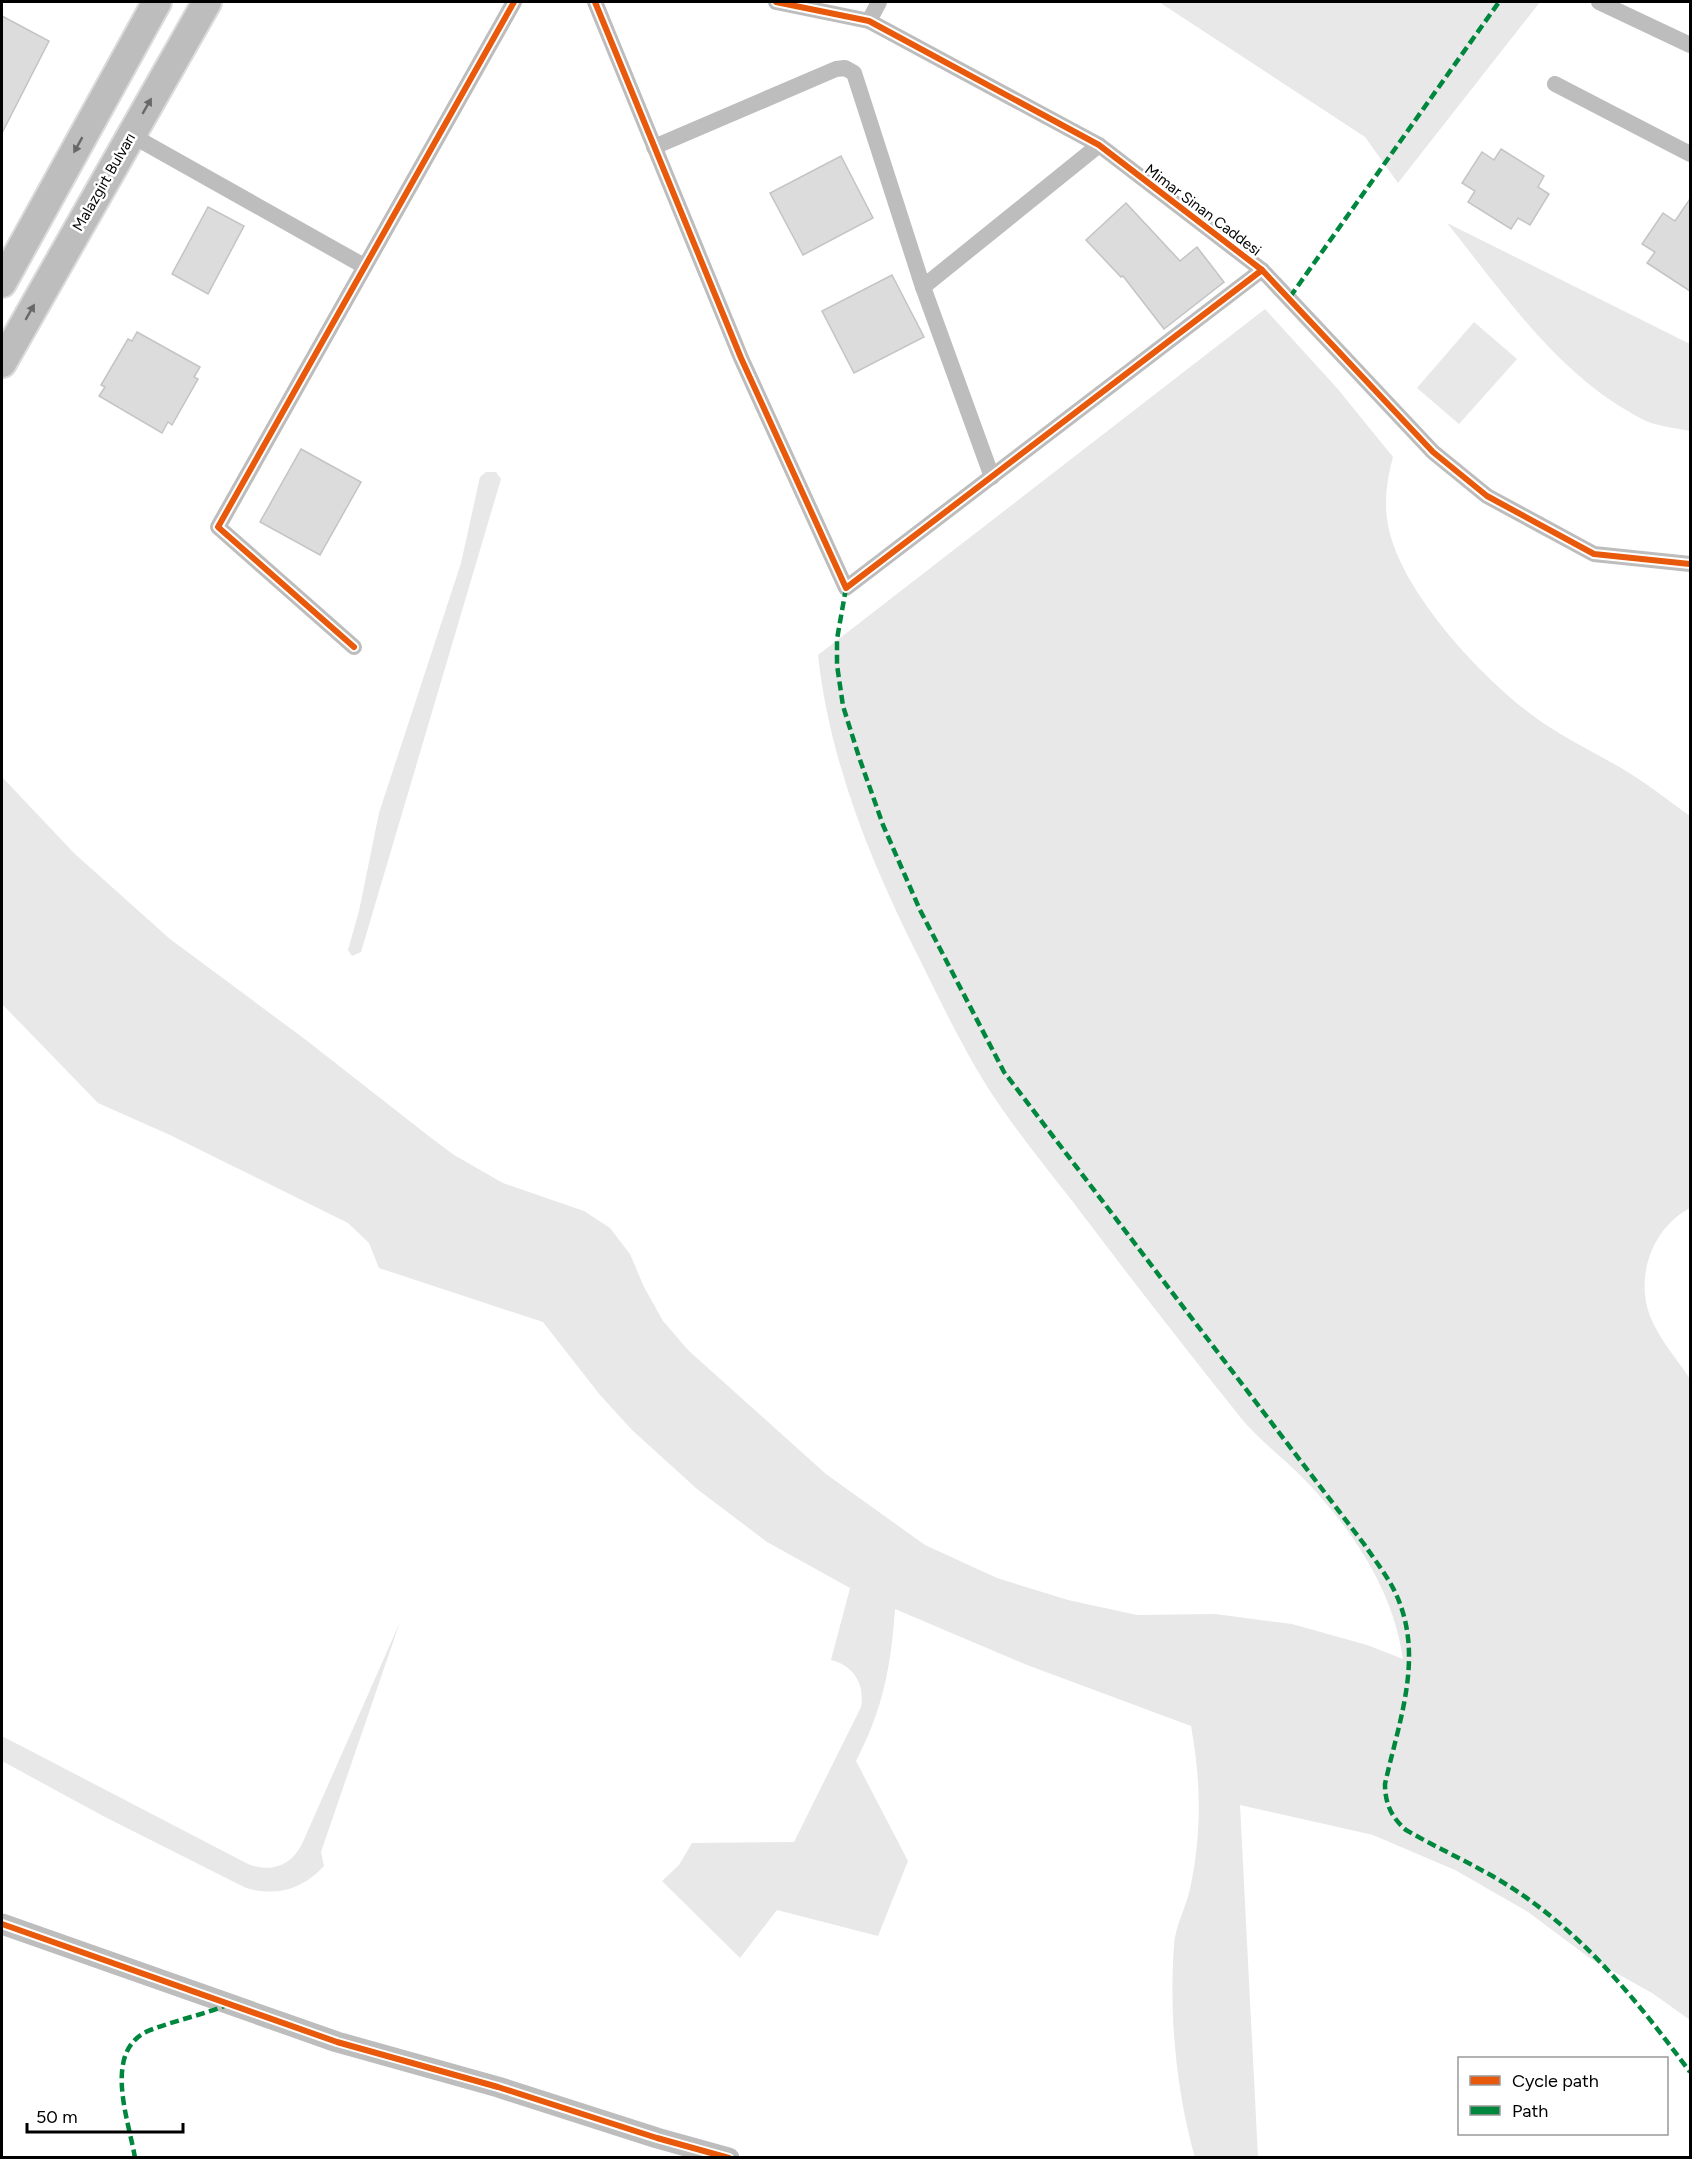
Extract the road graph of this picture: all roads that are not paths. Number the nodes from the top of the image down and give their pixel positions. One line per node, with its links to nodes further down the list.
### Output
1 (157, 2): 17 (highway, one-way to 17)
2 (207, 2): 11 (highway, Malazgirt Bulvarı, one-way to 2)
3 (514, 2): 15 (street)
4 (595, 2): 13 (street)
5 (776, 2): 8 (street, Mimar Sinan Caddesi)
6 (879, 2): 8 (street)
7 (1599, 2): 9 (street)
8 (869, 21): 12 (street, Mimar Sinan Caddesi)
9 (1690, 45)
10 (1555, 84): 14 (street)
11 (131, 135): 15 (street); 19 (highway, Malazgirt Bulvarı, one-way to 11)
12 (1099, 146): 16 (street, Mimar Sinan Caddesi); 18 (street)
13 (654, 147): 18 (street); 20 (street)
14 (1690, 154)
15 (364, 266): 22 (street)
16 (1262, 270): 20 (street); 21 (street, Mimar Sinan Caddesi)
17 (2, 284)
18 (923, 287): 20 (street)
19 (2, 363)
20 (992, 477)
21 (1690, 564)
22 (354, 647)
23 (2, 1924): 24 (street)
24 (729, 2157)

